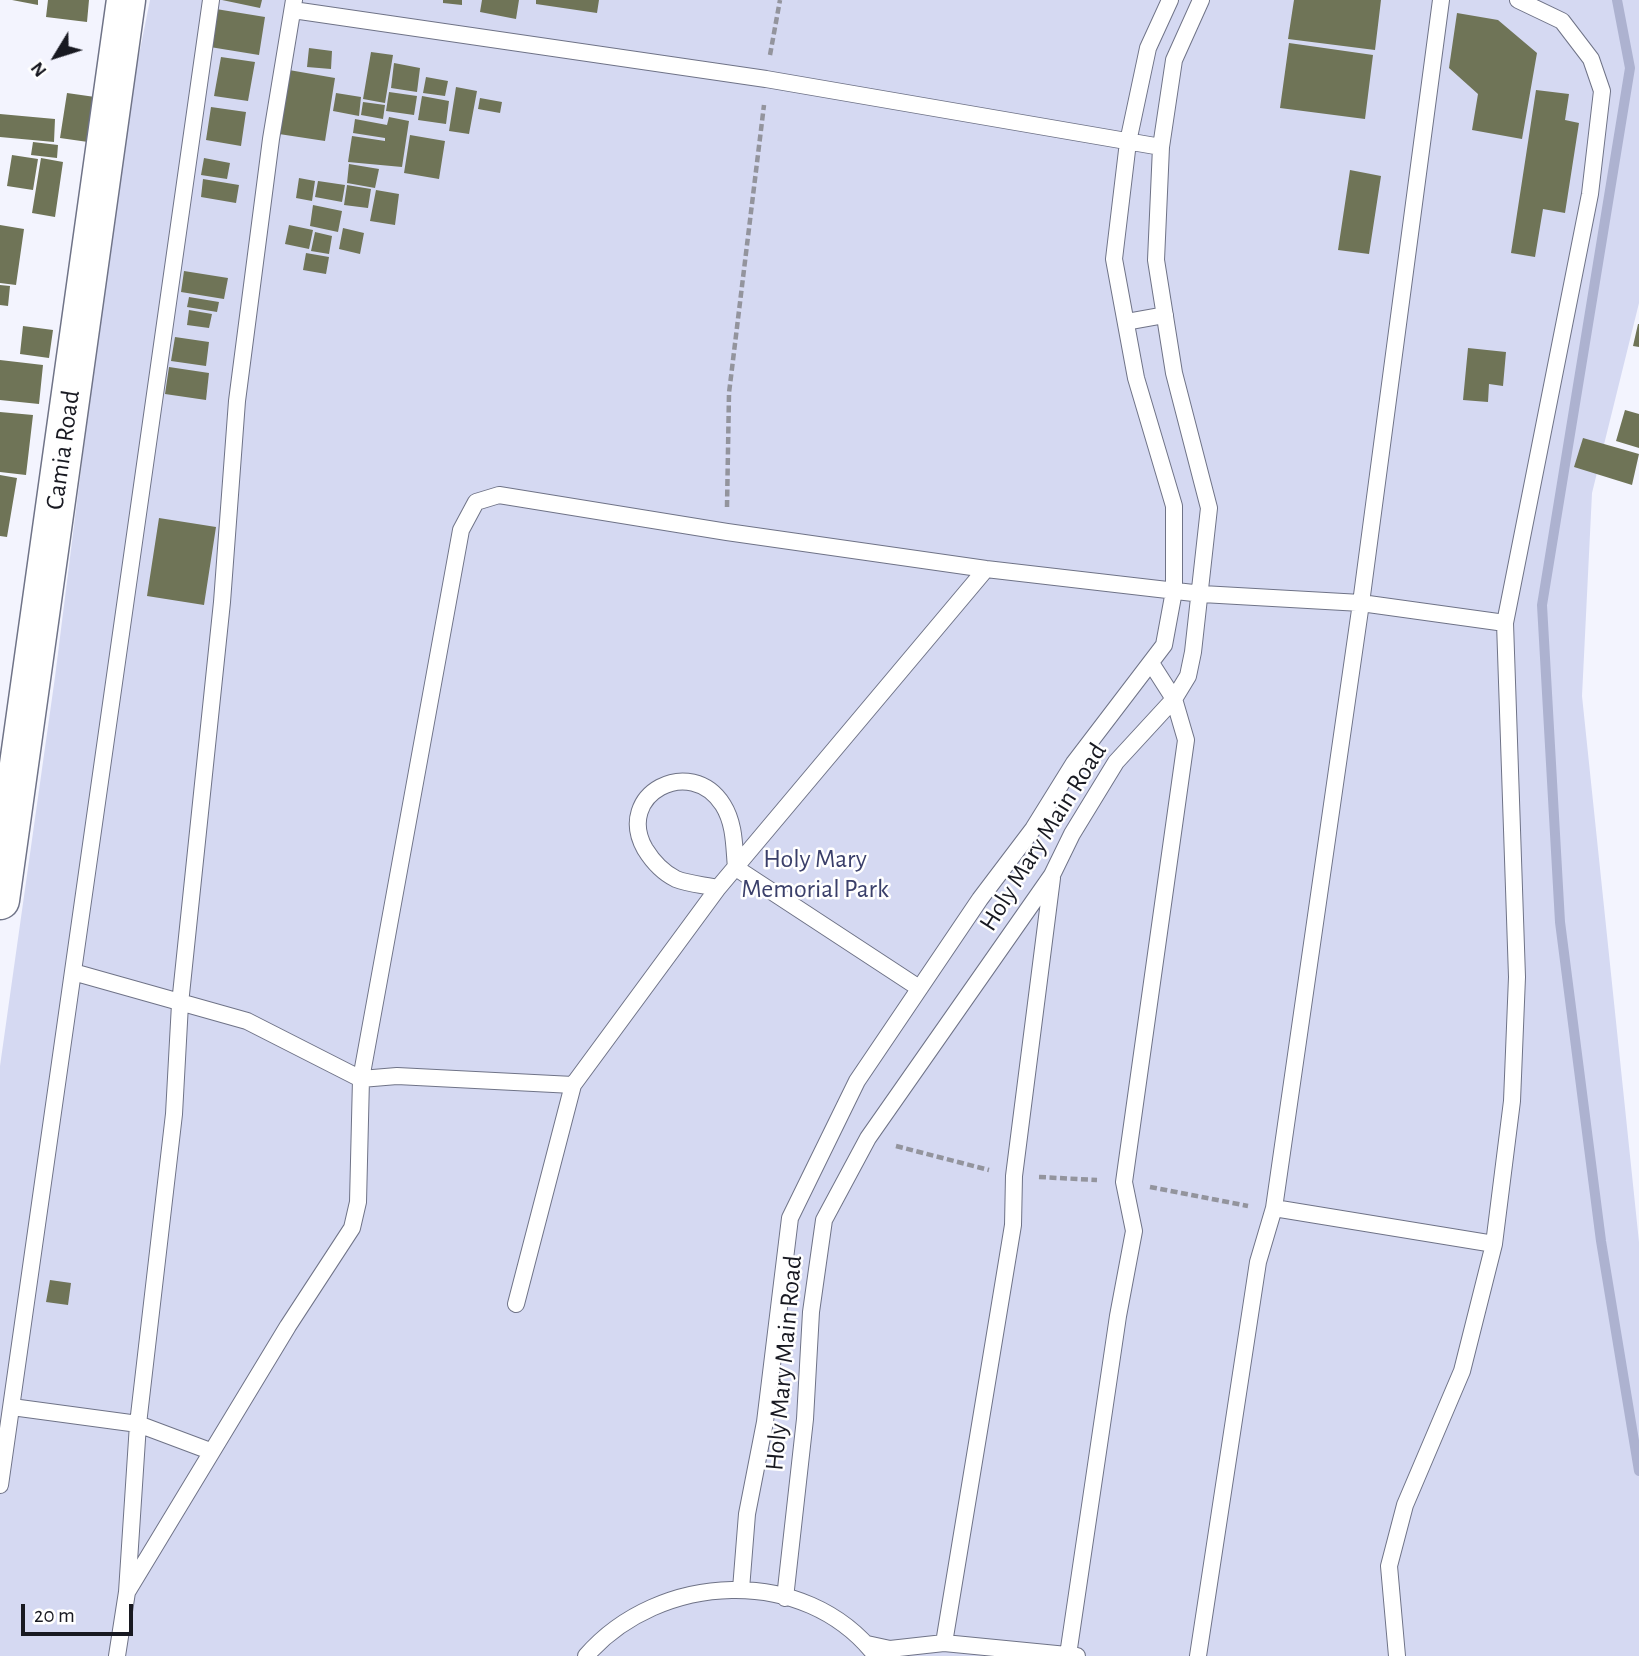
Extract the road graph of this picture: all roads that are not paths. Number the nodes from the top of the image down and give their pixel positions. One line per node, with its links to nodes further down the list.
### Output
1 (126, 0): 22 (street, Camia Road)
2 (211, 0): 23 (lane)
3 (1170, 0): 8 (lane, Holy Mary Main Road)
4 (1201, 0): 9 (lane, Holy Mary Main Road)
5 (1441, 0): 15 (lane)
6 (1518, 0): 16 (lane)
7 (293, 5): 8 (lane); 25 (lane)
8 (1128, 142): 9 (lane); 11 (lane, Holy Mary Main Road)
9 (1161, 146): 10 (lane, Holy Mary Main Road)
10 (1165, 315): 11 (lane); 14 (lane, Holy Mary Main Road)
11 (1126, 322): 13 (lane, Holy Mary Main Road)
12 (986, 569): 13 (lane); 19 (lane); 26 (lane)
13 (1174, 591): 14 (lane); 17 (lane, Holy Mary Main Road)
14 (1202, 594): 15 (lane); 18 (lane, Holy Mary Main Road)
15 (1361, 603): 16 (lane); 28 (lane)
16 (1505, 623): 29 (lane)
17 (1151, 663): 18 (lane); 24 (lane, Holy Mary Main Road)
18 (1174, 699): 20 (lane, Holy Mary Main Road); 40 (lane)
19 (736, 868): 21 (lane); 21 (lane); 24 (lane)
20 (1052, 875): 37 (lane, Holy Mary Main Road); 38 (lane)
21 (718, 888): 27 (lane)
22 (0, 900)
23 (73, 972): 25 (lane); 31 (lane)
24 (919, 988): 35 (lane, Holy Mary Main Road)
25 (180, 1004): 26 (lane); 32 (lane)
26 (361, 1079): 27 (lane); 33 (lane)
27 (573, 1085): 30 (lane)
28 (1275, 1208): 29 (lane); 43 (lane)
29 (1494, 1244): 44 (lane)
30 (516, 1304)
31 (12, 1407): 32 (lane); 34 (lane)
32 (138, 1424): 33 (lane); 36 (lane)
33 (210, 1451): 36 (lane)
34 (0, 1485)
35 (741, 1589): 37 (lane); 42 (lane)
36 (127, 1591): 41 (lane)
37 (785, 1598): 39 (lane)
38 (944, 1643): 39 (lane); 40 (lane)
39 (872, 1650)
40 (1072, 1655)
41 (117, 1656)
42 (586, 1656)
43 (1198, 1656)
44 (1397, 1656)

